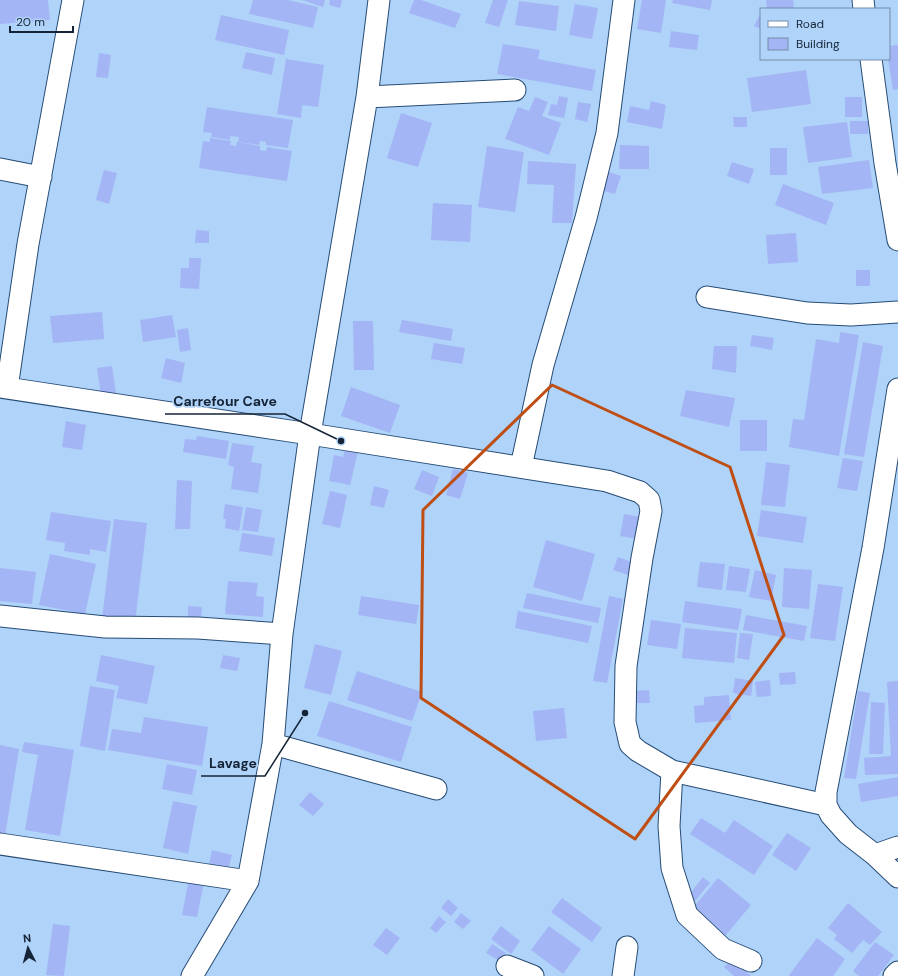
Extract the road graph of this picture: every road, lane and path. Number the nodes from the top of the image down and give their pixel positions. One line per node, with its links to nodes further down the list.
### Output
1 (73, 0): 8 (street)
2 (379, 0): 6 (street)
3 (624, 0): 15 (street)
4 (871, 60): 9 (street)
5 (515, 90): 6 (street)
6 (367, 97): 14 (street)
7 (0, 169): 8 (street)
8 (41, 176): 12 (street)
9 (898, 240)
10 (707, 297): 11 (street)
11 (898, 312)
12 (4, 387): 14 (street)
13 (898, 389): 21 (street)
14 (310, 434): 15 (street); 17 (street)
15 (522, 467): 19 (street)
16 (0, 616): 17 (street)
17 (282, 634): 18 (street)
18 (273, 744): 20 (street); 26 (street)
19 (672, 771): 21 (street); 28 (street)
20 (436, 789)
21 (826, 805): 24 (street)
22 (0, 844): 26 (street)
23 (898, 847): 24 (street)
24 (875, 855): 25 (street)
25 (898, 877)
26 (248, 881): 31 (street)
27 (627, 947): 33 (street)
28 (751, 961)
29 (508, 966): 32 (street)
30 (898, 972): 34 (street)
31 (192, 976)
32 (533, 976)
33 (623, 976)
34 (894, 976)

